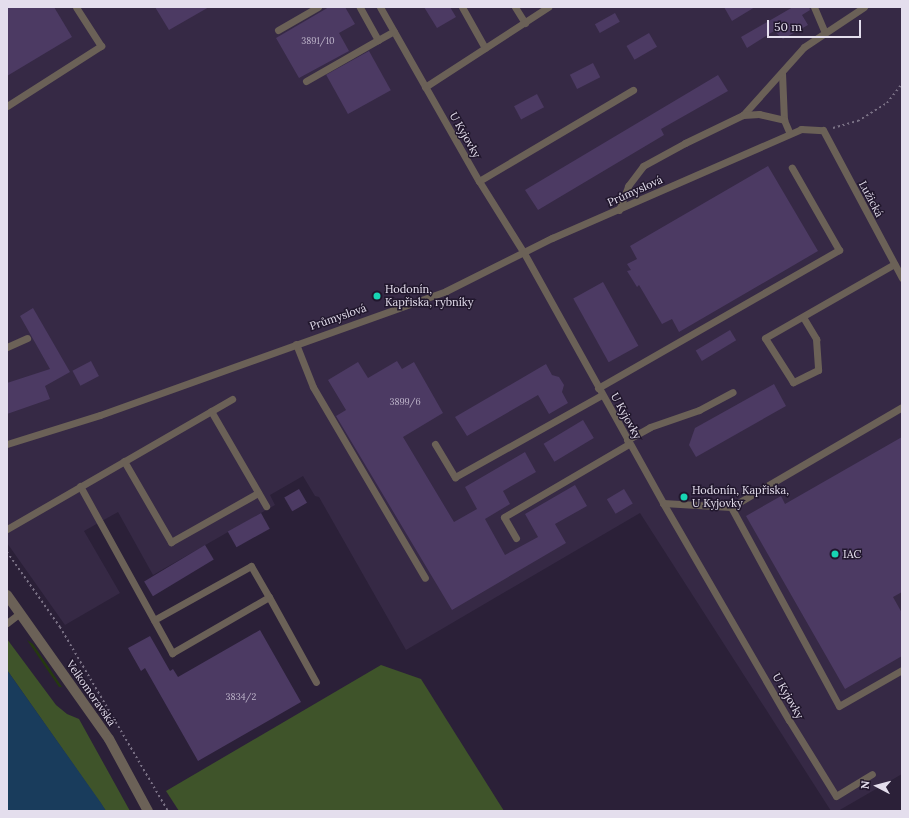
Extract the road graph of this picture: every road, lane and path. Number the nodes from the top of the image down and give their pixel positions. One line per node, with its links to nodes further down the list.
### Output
1 (76, 7): 21 (lane)
2 (318, 7): 11 (lane)
3 (360, 7): 14 (lane)
4 (380, 7): 12 (lane, U Kyjovky)
5 (462, 7): 15 (lane)
6 (516, 7): 10 (lane)
7 (548, 7): 10 (lane)
8 (814, 7): 13 (lane)
9 (864, 7): 13 (lane)
10 (525, 23): 15 (lane)
11 (278, 30)
12 (394, 31): 14 (lane); 19 (lane, U Kyjovky)
13 (824, 31): 16 (lane)
14 (378, 40): 17 (lane)
15 (486, 48): 19 (lane)
16 (782, 72): 22 (lane); 23 (lane)
17 (306, 81)
18 (902, 84): 24 (path)
19 (425, 87): 27 (lane, U Kyjovky)
20 (633, 90): 27 (lane)
21 (7, 106)
22 (744, 115): 23 (lane); 28 (lane)
23 (784, 120): 25 (lane)
24 (823, 130): 25 (lane, Průmyslová); 30 (lane, Lužická)
25 (789, 132): 28 (lane, Průmyslová)
26 (792, 168): 36 (lane)
27 (479, 181): 29 (lane, U Kyjovky)
28 (620, 210): 29 (lane, Průmyslová)
29 (524, 253): 34 (lane, Průmyslová); 36 (lane, U Kyjovky)
30 (894, 264): 31 (lane, Lužická); 32 (lane)
31 (902, 278)
32 (803, 317): 32 (lane)
33 (27, 338): 35 (lane)
34 (296, 344): 42 (lane, Průmyslová); 53 (lane)
35 (7, 347)
36 (600, 392): 41 (lane, U Kyjovky); 43 (lane)
37 (733, 392): 41 (lane)
38 (232, 399): 40 (lane)
39 (902, 407): 49 (lane)
40 (211, 411): 44 (lane); 46 (lane)
41 (628, 442): 47 (lane, U Kyjovky); 51 (lane)
42 (7, 444)
43 (435, 444)
44 (124, 461): 45 (lane); 46 (lane)
45 (80, 486): 50 (lane); 57 (lane)
46 (258, 493): 48 (lane)
47 (664, 503): 49 (lane); 61 (lane, U Kyjovky)
48 (266, 506)
49 (731, 507): 59 (lane)
50 (7, 529)
51 (516, 538)
52 (7, 552): 63 (path)
53 (425, 578)
54 (7, 595): 56 (street, Velkomoravská)
55 (269, 597): 57 (lane); 57 (lane); 60 (lane)
56 (20, 613): 58 (lane); 62 (street, Velkomoravská)
57 (154, 620)
58 (7, 624)
59 (902, 670)
60 (316, 682)
61 (872, 774)
62 (148, 811)
63 (168, 811)

